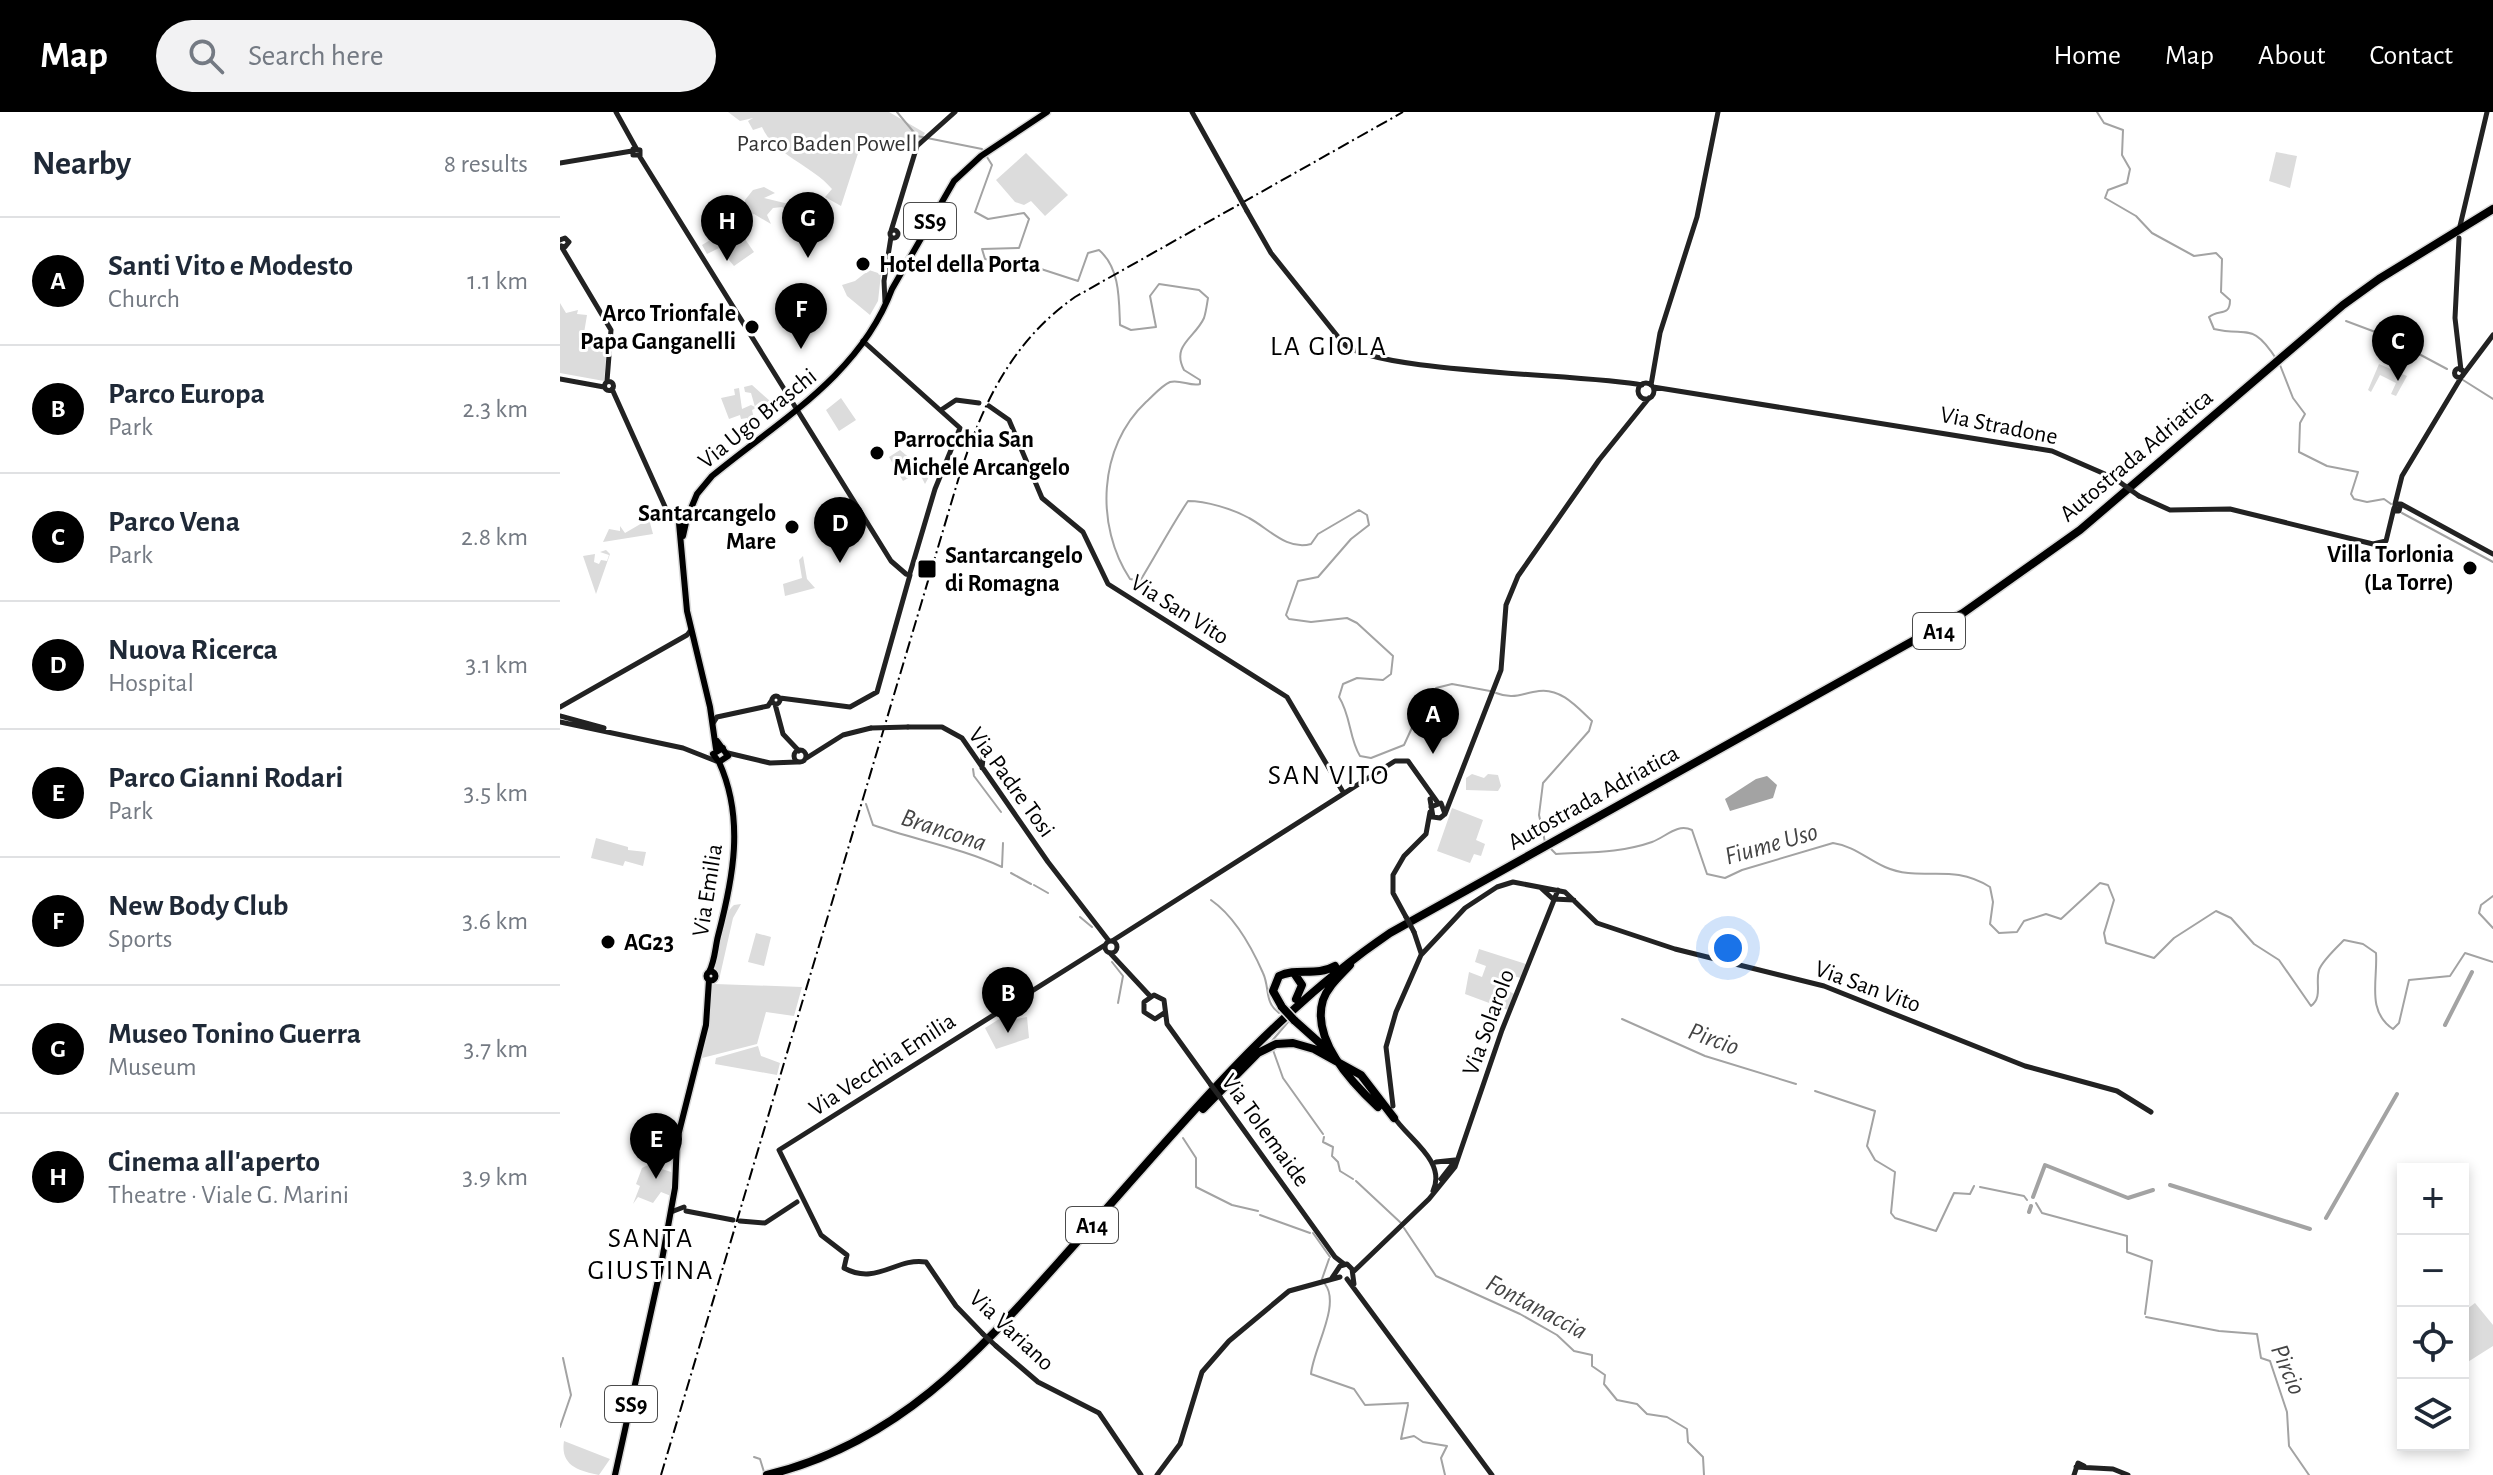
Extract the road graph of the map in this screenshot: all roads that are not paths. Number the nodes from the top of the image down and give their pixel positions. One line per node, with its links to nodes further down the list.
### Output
1 (616, 112): 7 (street)
2 (955, 112): 13 (street)
3 (1047, 112): 14 (main road, SS9)
4 (1192, 112): 22 (street, bridge)
5 (1718, 112): 22 (street)
6 (2487, 112): 10 (street)
7 (634, 149): 8 (street); 25 (street)
8 (560, 163)
9 (2493, 212): 50 (highway, Autostrada Adriatica / A14)
10 (2460, 226)
11 (2459, 238): 19 (street)
12 (562, 242): 21 (street)
13 (883, 286): 14 (street); 15 (street)
14 (892, 289): 15 (main road, Via Ugo Braschi)
15 (885, 301): 16 (main road, Via Ugo Braschi); 16 (main road, Via Ugo Braschi)
16 (874, 322): 18 (main road, Via Ugo Braschi)
17 (2493, 335): 19 (street)
18 (863, 341): 25 (main road, Via Ugo Braschi / SS9); 26 (street)
19 (2461, 373): 27 (street)
20 (560, 379): 21 (street)
21 (608, 385): 28 (street)
22 (1646, 390): 27 (street, Via Stradone, bridge); 43 (street)
23 (979, 403): 26 (street)
24 (989, 406): 42 (street, Via San Vito)
25 (798, 409): 28 (main road, Via Ugo Braschi / SS9); 30 (street)
26 (944, 410): 30 (street)
27 (2400, 507): 29 (street)
28 (682, 518): 31 (main road, Via Emilia / SS9)
29 (2493, 554)
30 (908, 573): 34 (street)
31 (691, 629): 32 (street); 33 (main road, Via Emilia / SS9)
32 (681, 639): 33 (street); 35 (street)
33 (694, 642): 36 (main road, Via Emilia / SS9)
34 (776, 704): 37 (street); 41 (street)
35 (560, 707)
36 (710, 707): 37 (street); 39 (main road, Via Emilia / SS9)
37 (720, 714): 39 (street)
38 (560, 718): 40 (street, Via Padre Tosi)
39 (713, 723): 40 (main road, Via Emilia / SS9)
40 (721, 755): 41 (street, Via Padre Tosi); 83 (main road, Via Emilia / SS9)
41 (801, 755): 55 (street, Via Padre Tosi, bridge)
42 (1343, 792): 44 (street); 59 (street)
43 (1453, 793): 45 (street); 47 (street)
44 (1429, 794): 45 (street); 46 (street)
45 (1439, 803): 46 (street); 47 (street)
46 (1430, 809): 48 (street); 49 (street)
47 (1445, 814): 48 (street)
48 (1435, 818): 49 (street)
49 (1428, 826): 57 (street, bridge)
50 (1516, 865): 56 (highway, Autostrada Adriatica / A14); 61 (highway, Autostrada Adriatica / A14)
51 (1540, 888): 52 (street, Via San Vito); 53 (street); 58 (street, Via San Vito)
52 (1556, 890): 53 (street, Via Solarolo); 54 (street, Via San Vito)
53 (1553, 898): 54 (street); 76 (street, Via Solarolo)
54 (1574, 900): 73 (street, Via San Vito)
55 (1102, 933): 59 (street, Via Tolemaide)
56 (1390, 933): 62 (highway); 70 (highway, Autostrada Adriatica / A14)
57 (1419, 939): 58 (street); 60 (street)
58 (1432, 940): 60 (street, Via San Vito)
59 (1110, 946): 63 (street, Via Tolemaide); 75 (street, Via Vecchia Emilia)
60 (1421, 955): 71 (street)
61 (1350, 965): 69 (highway); 72 (highway, Autostrada Adriatica / A14)
62 (1294, 973): 69 (highway, bridge); 70 (highway)
63 (1142, 990): 64 (street, Via Tolemaide); 65 (street, Via Tolemaide)
64 (1150, 996): 65 (street); 66 (street, Via Tolemaide)
65 (1144, 1002): 67 (street, Via Tolemaide)
66 (1164, 1013): 67 (street); 68 (street, Via Tolemaide)
67 (1155, 1019): 68 (street)
68 (1167, 1024): 70 (street, Via Tolemaide)
69 (1341, 1063): 71 (highway); 72 (highway); 74 (highway)
70 (1214, 1085): 84 (street, Via Tolemaide, bridge); 86 (highway, Autostrada Adriatica / A14)
71 (1390, 1104): 74 (highway)
72 (1199, 1112): 87 (highway, Autostrada Adriatica / A14)
73 (2151, 1112)
74 (1392, 1119): 78 (street)
75 (779, 1150): 81 (street, Via Variano)
76 (1462, 1150): 77 (street, Via Solarolo); 79 (street, Via Solarolo)
77 (1456, 1160): 78 (street); 79 (street, Via Solarolo)
78 (1435, 1164): 79 (street); 80 (street)
79 (1447, 1175): 80 (street); 82 (street)
80 (1435, 1187): 82 (street)
81 (801, 1200): 83 (street); 88 (street, Via Variano, bridge)
82 (1423, 1204): 84 (street)
83 (670, 1213): 85 (main road, Via Emilia / SS9)
84 (1345, 1272): 89 (street); 90 (street, Via Tolemaide)
85 (615, 1475)
86 (767, 1475)
87 (785, 1475)
88 (1141, 1475)
89 (1157, 1475)
90 (1492, 1475)
91 (2074, 1475): 92 (street)
92 (2128, 1475)

